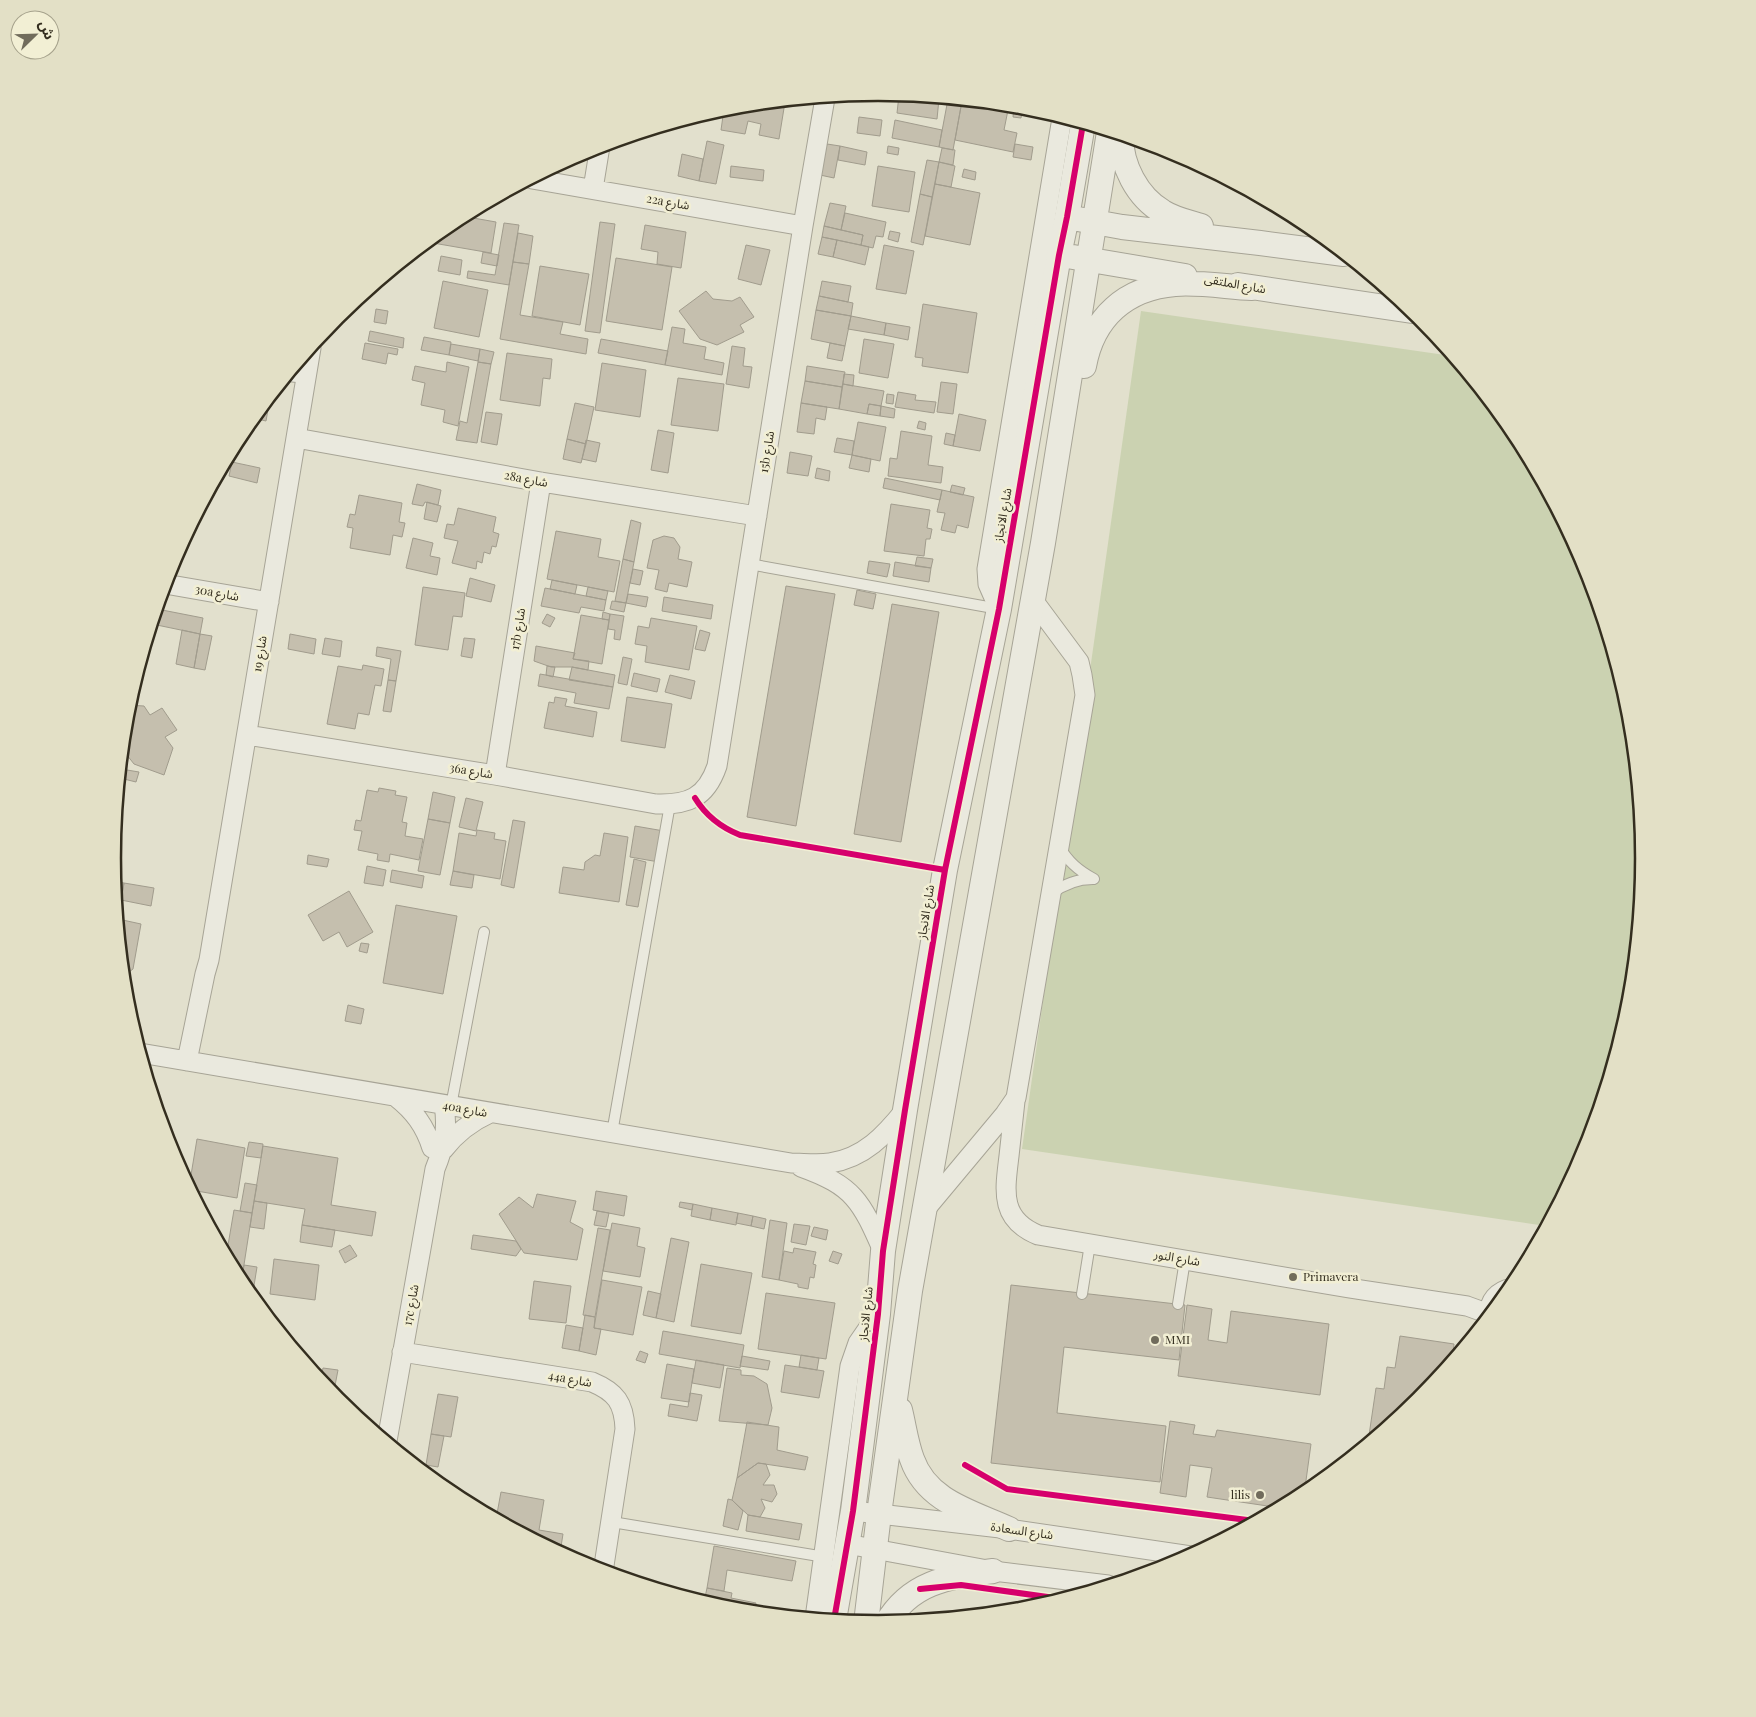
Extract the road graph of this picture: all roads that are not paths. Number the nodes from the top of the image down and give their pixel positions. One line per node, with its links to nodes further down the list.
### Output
1 (824, 103): 11 (street, 15b شارع)
2 (1061, 124): 27 (street)
3 (1082, 129): 9 (street, شارع الانجاز)
4 (1108, 137): 10 (street)
5 (1121, 141): 12 (street)
6 (599, 155): 8 (street)
7 (540, 180): 8 (street, 22a شارع)
8 (593, 189): 11 (street, 22a شارع)
9 (1067, 217): 10 (street); 14 (street, شارع الانجاز)
10 (1094, 222): 12 (street); 15 (street)
11 (803, 226): 21 (street, 15b شارع)
12 (1260, 243): 13 (street)
13 (1331, 252)
14 (1059, 255): 15 (street, شارع الملتقى); 27 (street, شارع الانجاز)
15 (1088, 259): 16 (street, شارع الملتقى); 22 (street)
16 (1252, 288): 17 (street, شارع الملتقى); 22 (street)
17 (1397, 308)
18 (297, 377): 19 (street, شارع 19)
19 (296, 438): 20 (street, 28a شارع); 26 (street, شارع 19)
20 (541, 482): 21 (street, 28a شارع); 29 (street, 17b شارع)
21 (757, 516): 23 (street, 15b شارع)
22 (1043, 543): 25 (street)
23 (749, 564): 27 (lane); 30 (street, 15b شارع)
24 (172, 585): 26 (street, 30a شارع)
25 (1033, 600): 32 (street, شارع النور); 45 (street)
26 (268, 602): 28 (street, شارع 19)
27 (999, 609): 40 (street, شارع الانجاز)
28 (247, 735): 29 (street, 36a شارع); 36 (street, شارع 19)
29 (495, 775): 31 (street, 36a شارع)
30 (694, 798): 31 (street, 36a شارع)
31 (670, 804): 42 (lane)
32 (1059, 846): 33 (street, شارع النور); 33 (lane)
33 (1051, 895): 38 (street, شارع النور)
34 (484, 932): 39 (lane)
35 (147, 1054): 36 (street, 40a شارع)
36 (195, 1063): 37 (street, 40a شارع)
37 (395, 1096): 39 (street, 40a شارع); 43 (street)
38 (1016, 1098): 45 (street); 46 (street, شارع النور)
39 (448, 1106): 41 (street, 40a شارع); 43 (street, 17c شارع)
40 (905, 1110): 44 (street, 40a شارع); 47 (street, شارع الانجاز)
41 (490, 1113): 42 (street, 40a شارع); 43 (street, 17c شارع)
42 (612, 1133): 44 (street, 40a شارع)
43 (437, 1150): 53 (street, 17c شارع)
44 (790, 1163): 47 (street, 40a شارع)
45 (924, 1211): 54 (street)
46 (1090, 1244): 48 (street, شارع النور); 49 (lane)
47 (884, 1251): 52 (street, شارع الانجاز)
48 (1185, 1260): 50 (lane); 51 (street, شارع النور)
49 (1082, 1294)
50 (1178, 1304)
51 (1486, 1309)
52 (878, 1314): 56 (street, شارع الانجاز); 63 (street, شارع الانجاز)
53 (402, 1352): 55 (street, 17c شارع); 58 (street, 44a شارع)
54 (896, 1396): 57 (street); 59 (street)
55 (388, 1435)
56 (853, 1511): 57 (street, شارع السعادة); 60 (street, شارع الانجاز)
57 (880, 1514): 59 (street, شارع السعادة); 61 (street)
58 (612, 1522): 63 (lane); 64 (street, 44a شارع)
59 (1009, 1529): 62 (street, شارع السعادة)
60 (847, 1544): 61 (street); 68 (street, شارع الانجاز)
61 (876, 1548): 65 (street); 70 (street)
62 (1177, 1554)
63 (825, 1556): 67 (street, شارع الانجاز)
64 (604, 1564)
65 (994, 1570): 66 (street); 69 (street)
66 (1094, 1584)
67 (816, 1613)
68 (835, 1614)
69 (891, 1615)
70 (867, 1616)

